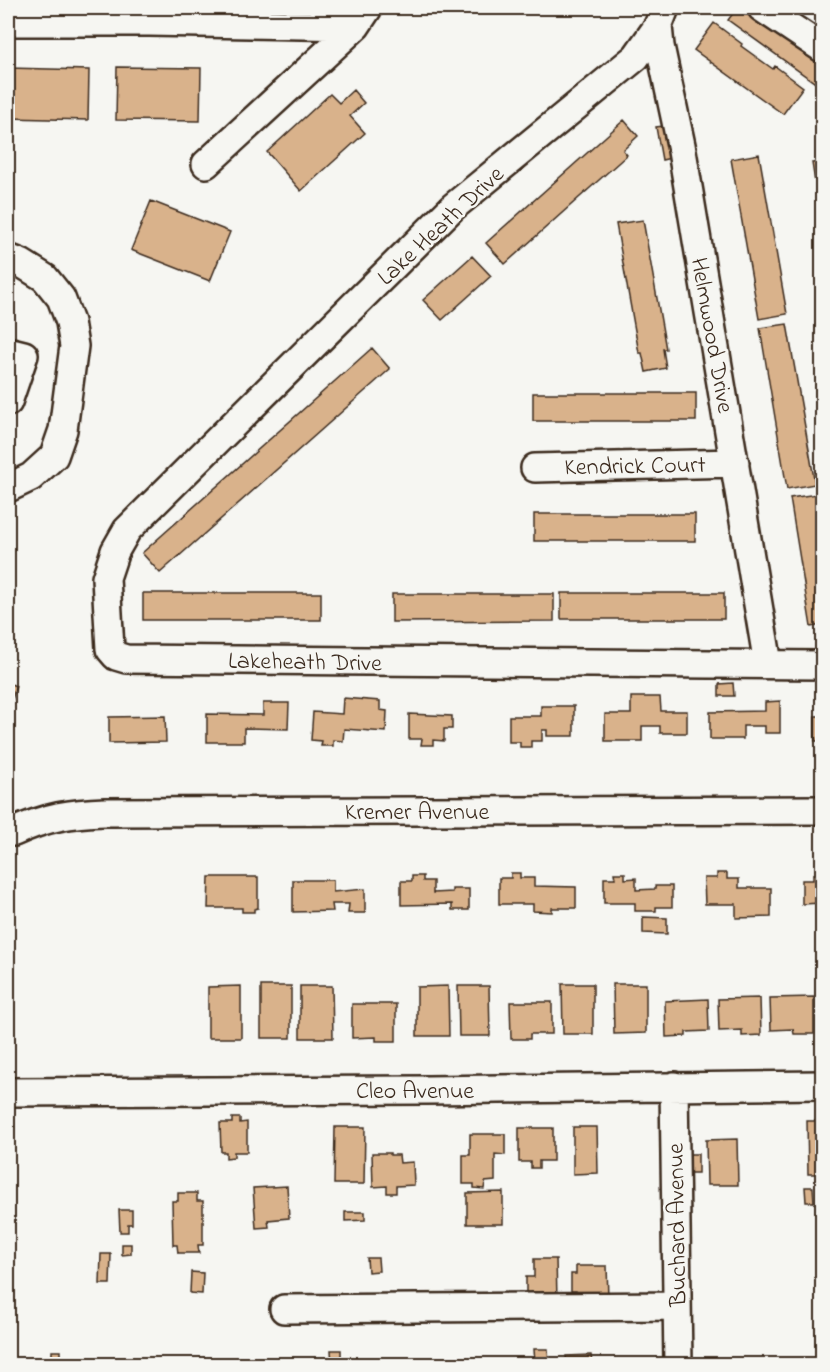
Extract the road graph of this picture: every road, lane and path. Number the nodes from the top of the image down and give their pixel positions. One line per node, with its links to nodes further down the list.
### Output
1 (762, 8): 6 (street)
2 (149, 15): 3 (street); 5 (street)
3 (362, 17): 7 (street)
4 (661, 17): 11 (street, Lake Heath Drive); 12 (street, Helmwood Drive)
5 (8, 22)
6 (822, 48)
7 (206, 164)
8 (8, 258): 14 (street)
9 (8, 351): 10 (street)
10 (8, 402)
11 (227, 431): 15 (street, Lakeheath Drive)
12 (735, 463): 13 (street, Kendrick Court); 15 (street, Helmwood Drive)
13 (535, 468)
14 (8, 488)
15 (768, 664): 16 (street)
16 (822, 665)
17 (822, 810): 18 (street, Kremer Avenue)
18 (14, 832)
19 (822, 1084): 20 (street, Cleo Avenue)
20 (674, 1086): 21 (street, Cleo Avenue); 22 (street, Buchard Avenue)
21 (8, 1092)
22 (677, 1306): 23 (street); 24 (street, Buchard Avenue)
23 (284, 1309)
24 (678, 1365)

